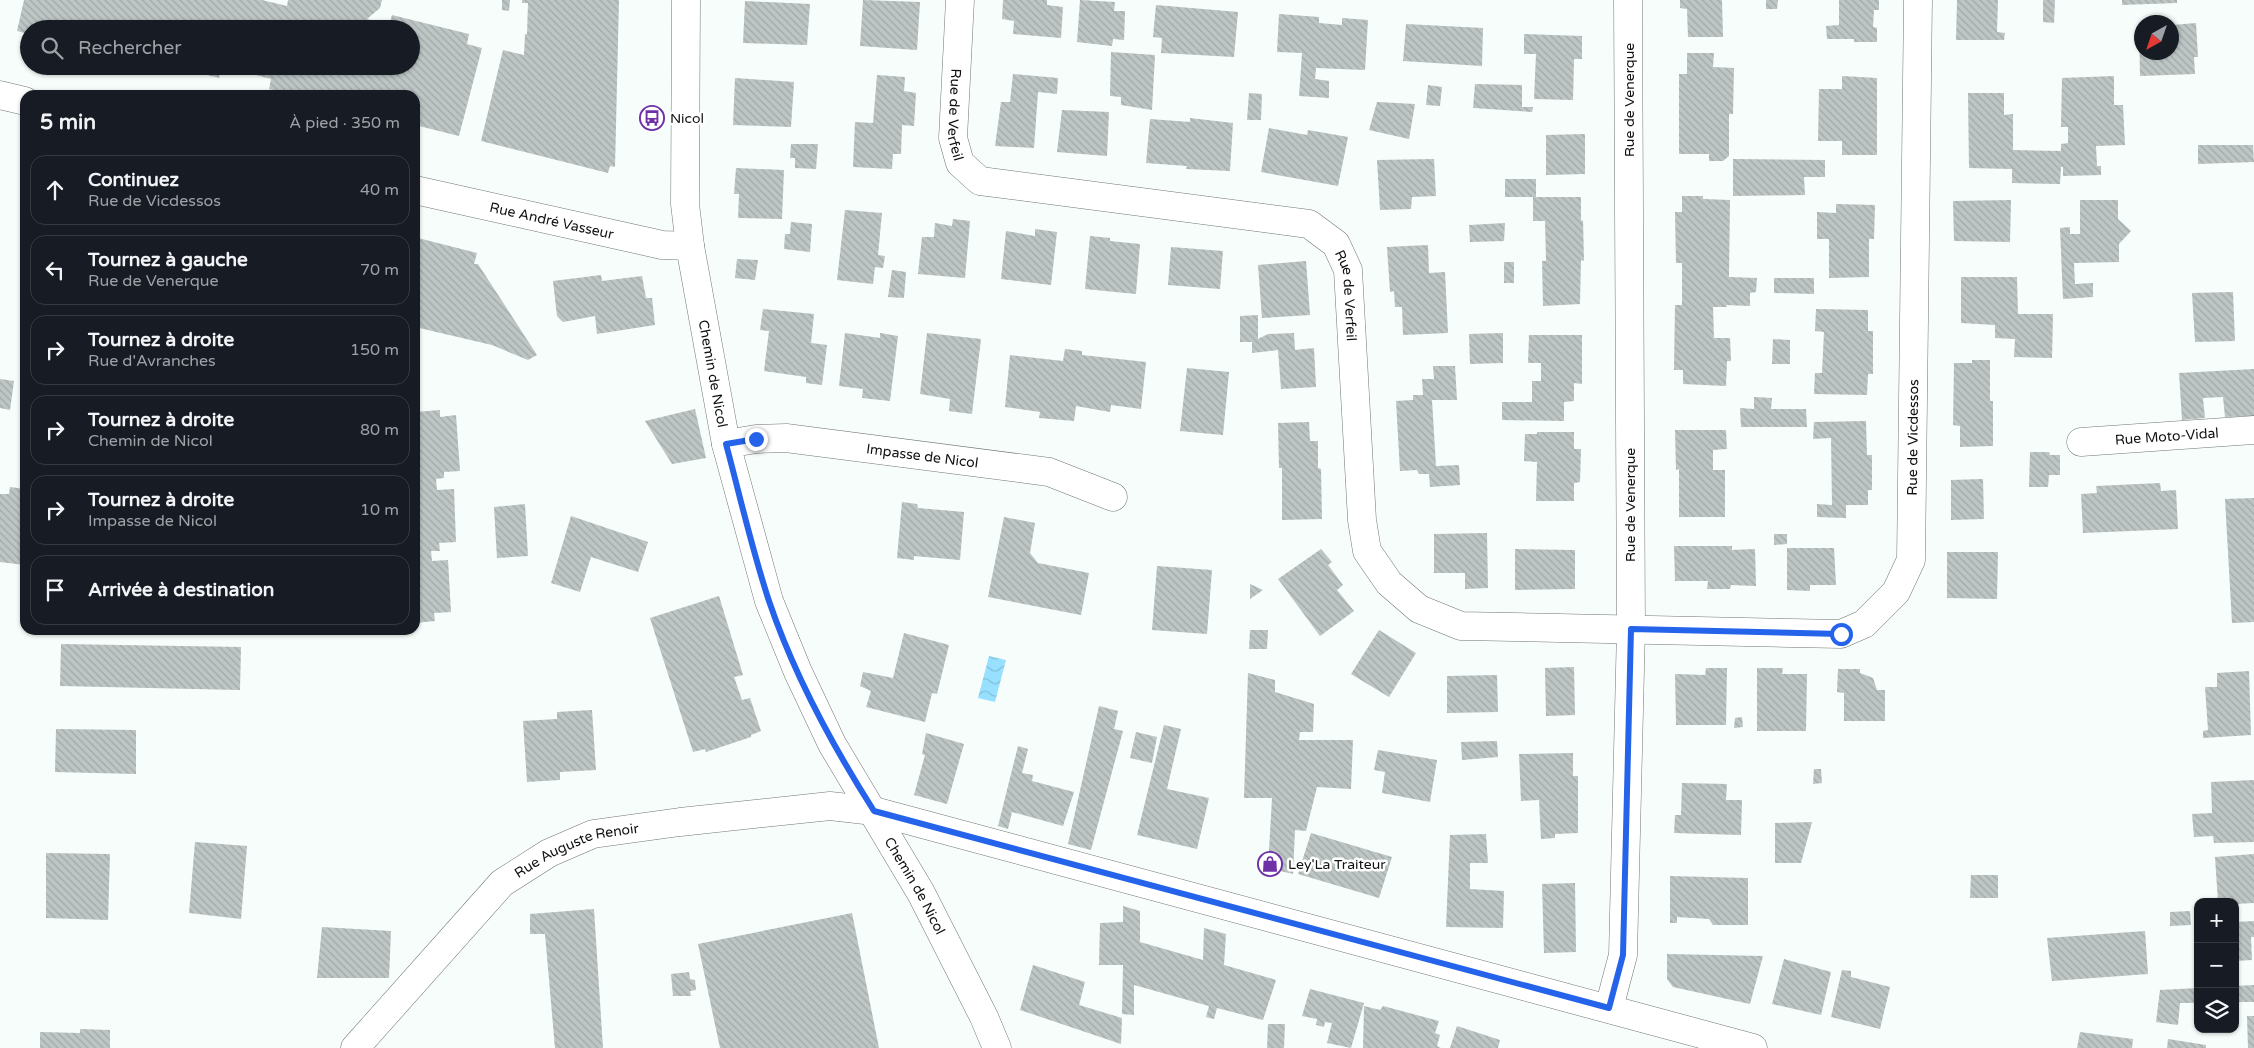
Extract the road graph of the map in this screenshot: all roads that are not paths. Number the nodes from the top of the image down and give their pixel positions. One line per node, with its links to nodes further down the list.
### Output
1 (686, 0): 9 (street, Chemin de Nicol)
2 (960, 0): 14 (street, Rue de Verfeil)
3 (1624, 0): 4 (street)
4 (1628, 0): 14 (street, Rue de Venerque)
5 (1918, 0): 14 (street, Rue de Vicdessos)
6 (0, 95): 7 (street)
7 (20, 100)
8 (420, 191): 9 (street, Rue André Vasseur)
9 (690, 246): 12 (street, Chemin de Nicol)
10 (2254, 430): 11 (street, Rue Moto-Vidal)
11 (2081, 442)
12 (726, 444): 13 (street, Impasse de Nicol); 15 (street, Chemin de Nicol)
13 (1113, 497)
14 (1631, 629): 16 (street, Rue de Venerque)
15 (874, 811): 16 (street, Rue Auguste Renoir); 17 (street, Rue Auguste Renoir); 18 (street, Chemin de Nicol)
16 (1609, 1008): 19 (street, Rue Auguste Renoir)
17 (355, 1048)
18 (997, 1048)
19 (1753, 1048)

